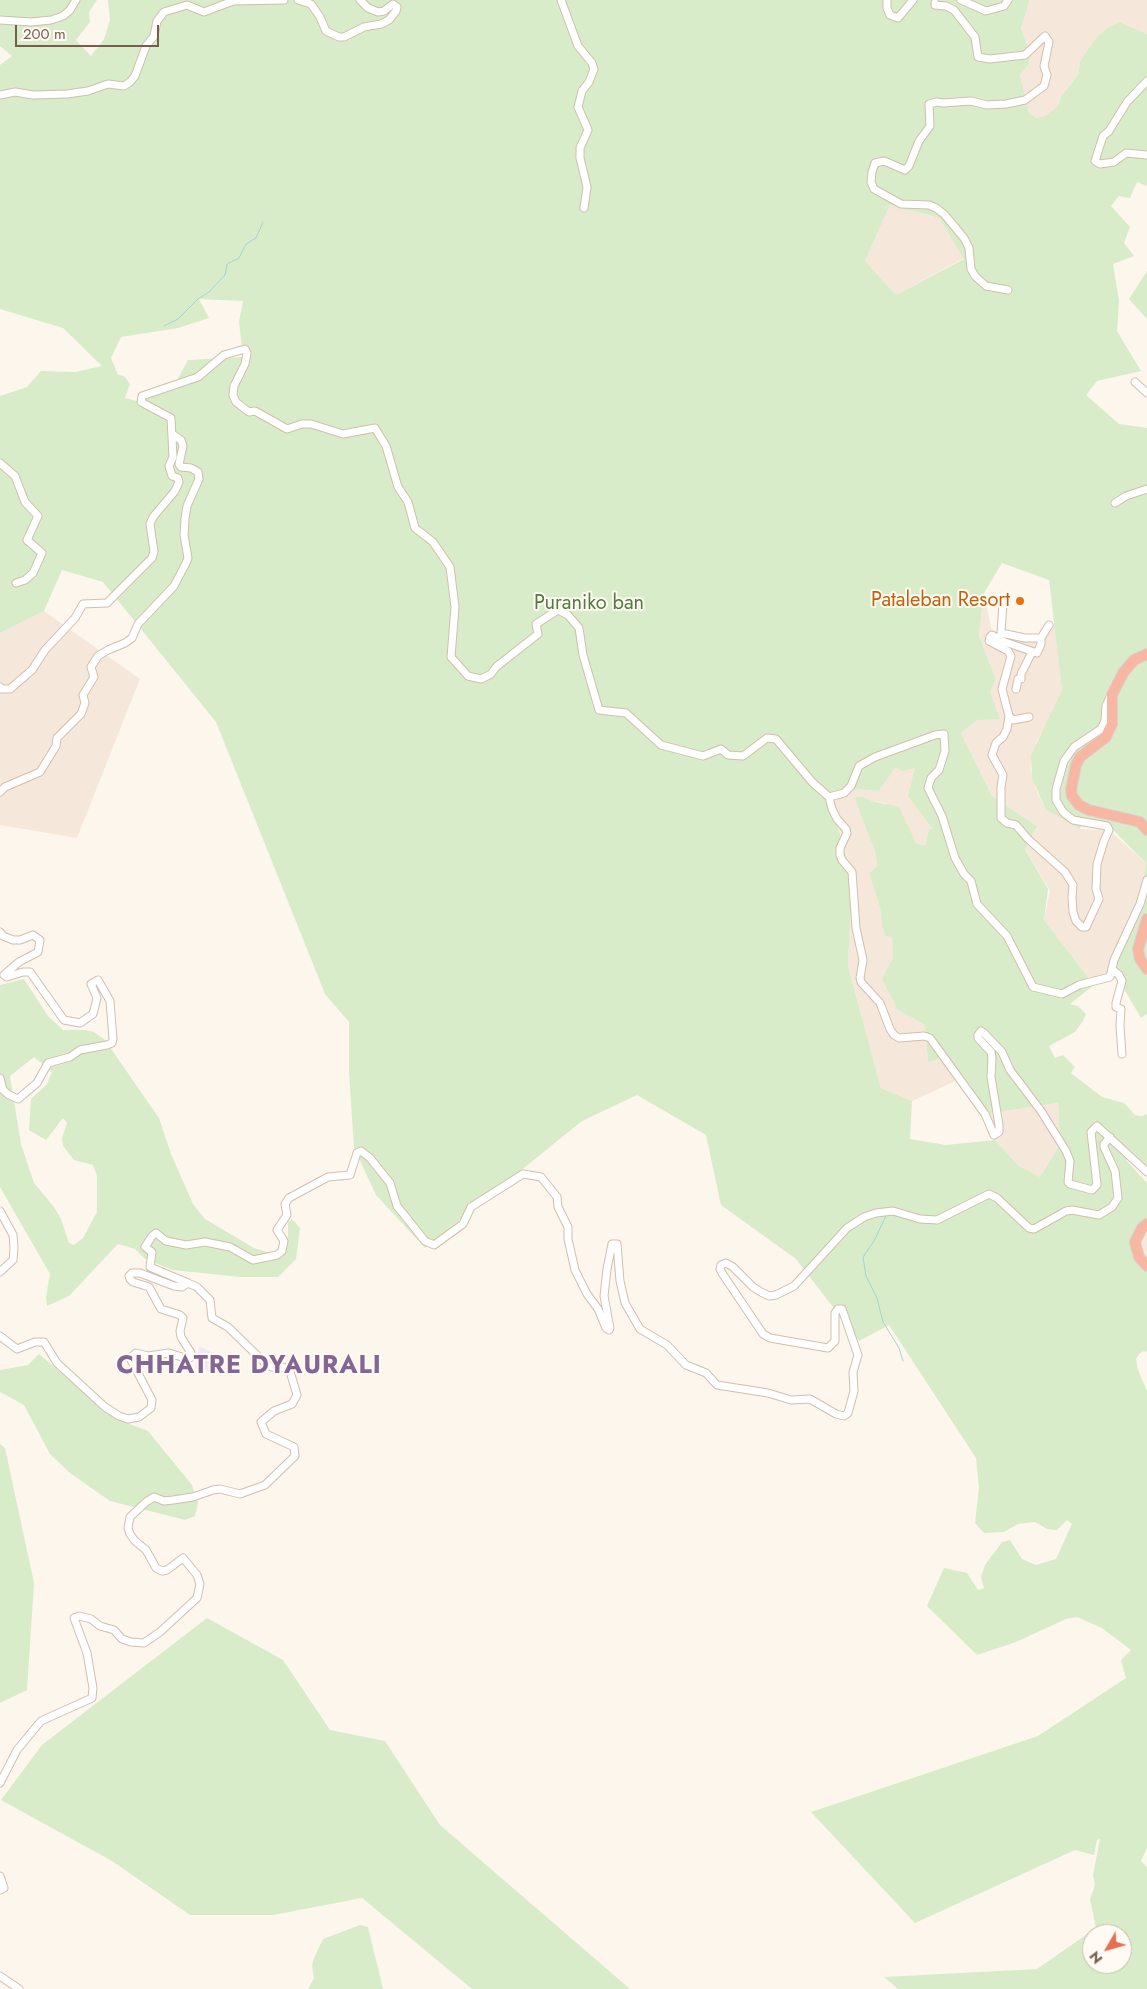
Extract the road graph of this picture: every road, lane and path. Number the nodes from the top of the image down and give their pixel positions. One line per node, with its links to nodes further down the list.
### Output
1 (76, 0): 11 (street)
2 (284, 0): 13 (street)
3 (298, 0): 4 (street)
4 (360, 0)
5 (561, 0): 15 (street)
6 (887, 0): 7 (street)
7 (913, 0)
8 (961, 0): 9 (street)
9 (1008, 0)
10 (935, 1): 16 (street)
11 (0, 20)
12 (1147, 81): 14 (street)
13 (0, 95)
14 (1147, 155)
15 (584, 208)
16 (1008, 290)
17 (1135, 382): 18 (street)
18 (1147, 393)
19 (172, 434): 29 (street); 34 (street); 35 (street)
20 (0, 462): 23 (street)
21 (1147, 489): 22 (street)
22 (1115, 503)
23 (16, 583)
24 (1003, 602): 26 (street)
25 (1049, 625): 26 (street)
26 (1041, 638): 27 (street)
27 (1032, 652): 30 (street); 32 (street)
28 (1147, 654): 31 (highway)
29 (0, 687)
30 (1016, 689)
31 (1112, 695): 32 (street); 36 (highway)
32 (1008, 716): 33 (street)
33 (1029, 717)
34 (0, 792)
35 (829, 796): 41 (street); 44 (street)
36 (1147, 830)
37 (1147, 880): 41 (street)
38 (1147, 919): 40 (highway)
39 (0, 932): 43 (street)
40 (1147, 969)
41 (1113, 970): 42 (street)
42 (1122, 1054)
43 (0, 1078)
44 (1110, 1137): 45 (street); 50 (street)
45 (1147, 1172)
46 (0, 1211): 49 (street)
47 (1147, 1224): 48 (highway)
48 (1147, 1266)
49 (0, 1272)
50 (188, 1283): 51 (street); 52 (street)
51 (0, 1336)
52 (0, 1783)
53 (0, 1876): 54 (street)
54 (0, 1890)
55 (0, 1976): 56 (street)
56 (19, 1989)

